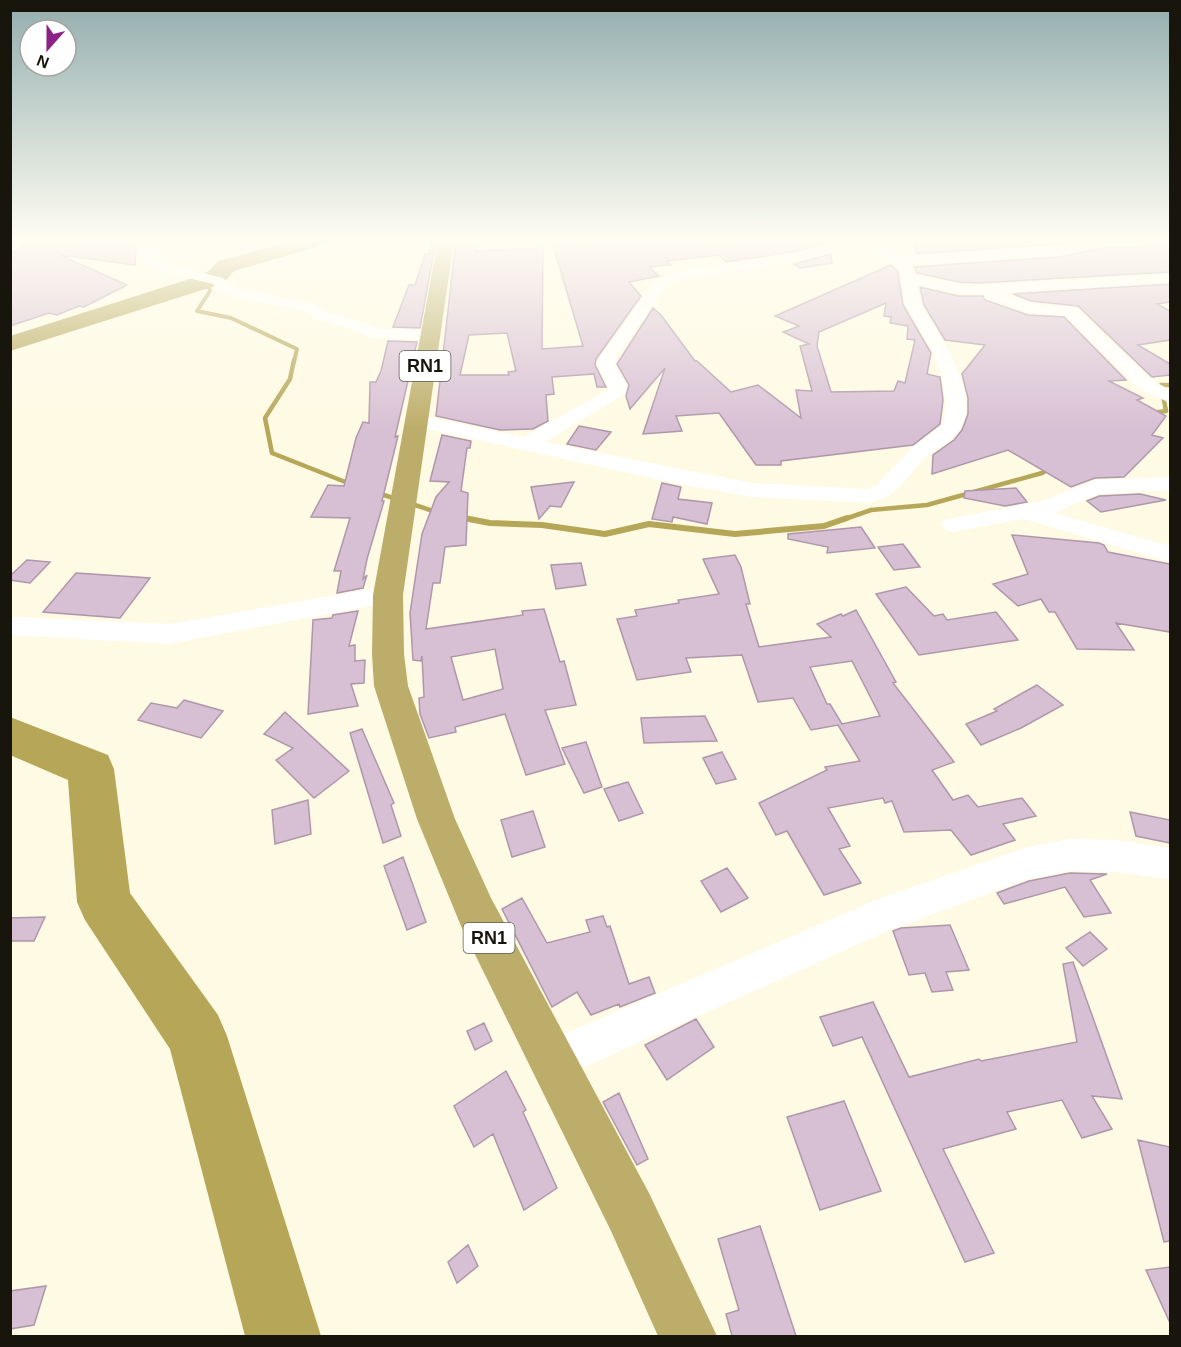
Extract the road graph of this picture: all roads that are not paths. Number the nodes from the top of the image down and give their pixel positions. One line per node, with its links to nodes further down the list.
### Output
1 (288, 303): 6 (street)
2 (435, 303): 6 (highway, RN1)
3 (646, 303): 9 (street)
4 (913, 303): 9 (street)
5 (1014, 303): 7 (street)
6 (429, 335): 8 (highway, RN1)
7 (1170, 397)
8 (418, 421): 9 (street); 14 (highway, RN1)
9 (526, 444)
10 (1170, 484): 11 (street)
11 (1024, 512): 12 (street); 13 (street)
12 (953, 525)
13 (1170, 554)
14 (388, 595): 15 (street); 17 (highway, RN1)
15 (10, 626)
16 (1170, 864): 17 (street)
17 (551, 1061): 18 (highway, RN1)
18 (688, 1336)

